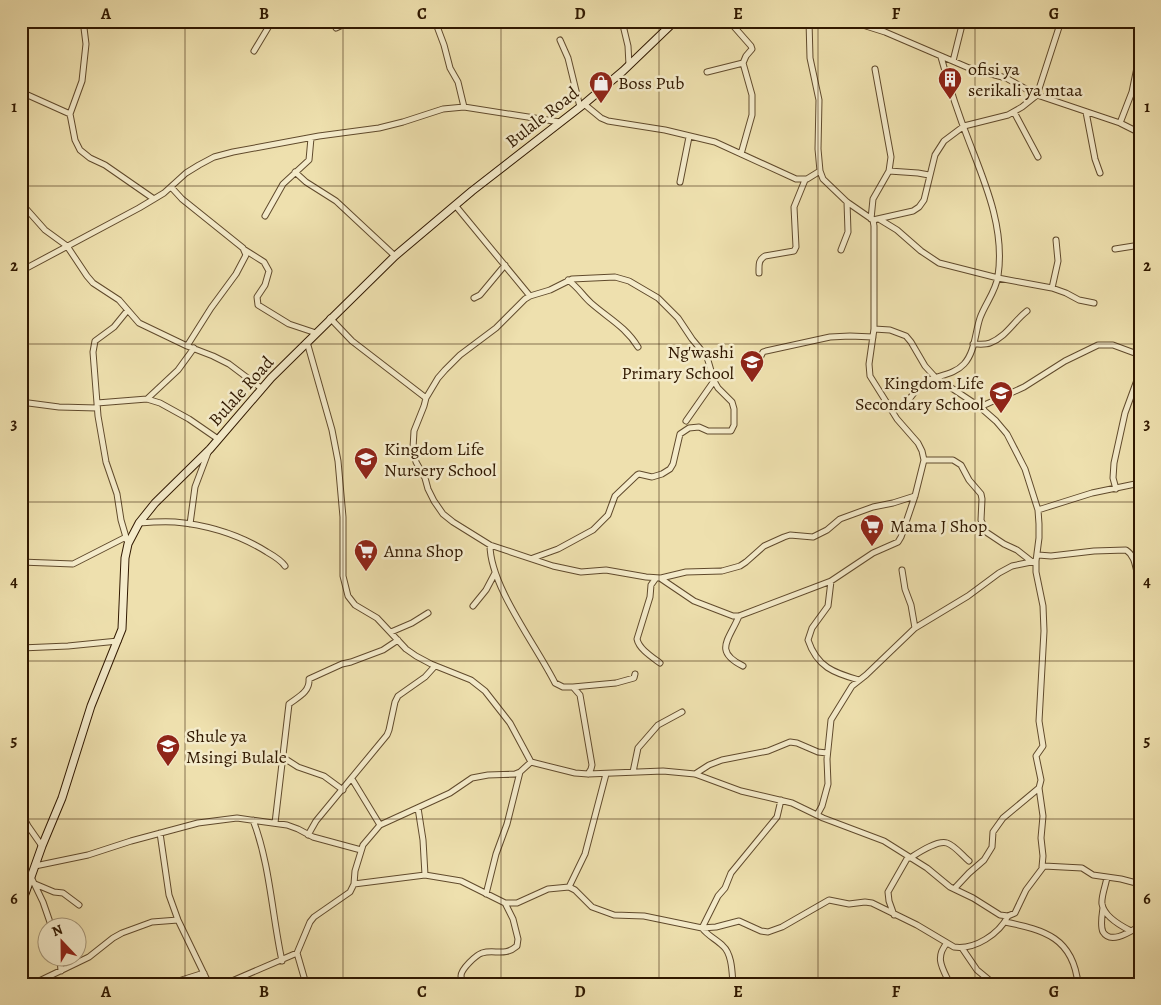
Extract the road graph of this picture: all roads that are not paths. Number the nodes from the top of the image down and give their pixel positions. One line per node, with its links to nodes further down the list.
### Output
1 (97, 21): 29 (street)
2 (272, 21): 15 (street)
3 (351, 21): 13 (street)
4 (435, 21): 26 (street)
5 (622, 21): 20 (street)
6 (676, 21): 20 (street, Bulale Road)
7 (729, 21): 19 (street)
8 (809, 21): 38 (street)
9 (850, 21): 12 (street)
10 (963, 21): 18 (street)
11 (1061, 21): 24 (street)
12 (859, 22): 17 (street)
13 (336, 28)
14 (560, 40): 25 (street)
15 (254, 51)
16 (1140, 53): 31 (street)
17 (942, 57): 18 (street); 32 (street)
18 (953, 61): 24 (street)
19 (743, 63): 22 (street); 36 (street)
20 (629, 66): 25 (street, Bulale Road)
21 (875, 69): 39 (street)
22 (707, 72)
23 (21, 92): 29 (street)
24 (1038, 95): 27 (street); 28 (street)
25 (582, 105): 30 (street, Bulale Road); 34 (street)
26 (464, 107): 30 (street); 35 (street)
27 (1014, 112): 32 (street); 37 (street)
28 (1086, 112): 31 (street); 41 (street)
29 (70, 114): 46 (street)
30 (560, 122): 49 (street, Bulale Road)
31 (1120, 123): 33 (street)
32 (964, 126): 42 (street); 63 (street)
33 (1140, 133)
34 (689, 137): 36 (street); 44 (street)
35 (311, 138): 40 (street); 45 (street)
36 (741, 154): 43 (street)
37 (1038, 157)
38 (820, 170): 43 (street); 47 (street)
39 (889, 171): 42 (street); 51 (street)
40 (295, 172): 50 (street); 58 (street)
41 (1100, 173)
42 (928, 175): 51 (street)
43 (805, 180): 62 (street)
44 (680, 182)
45 (171, 187): 46 (street); 56 (street)
46 (154, 198): 54 (street)
47 (847, 202): 51 (street); 57 (street)
48 (21, 203): 54 (street)
49 (455, 205): 58 (street, Bulale Road); 60 (street)
50 (265, 216)
51 (874, 219): 63 (street); 74 (street)
52 (1056, 240): 65 (street)
53 (1140, 245): 55 (street)
54 (67, 246): 61 (street); 70 (street)
55 (1115, 248)
56 (245, 250): 75 (street); 79 (street)
57 (841, 250)
58 (395, 256): 73 (street, Bulale Road)
59 (1140, 257): 66 (street)
60 (505, 265): 67 (street); 68 (street)
61 (21, 271)
62 (758, 273)
63 (998, 278): 65 (street); 78 (street)
64 (568, 280): 67 (street); 80 (street); 87 (street)
65 (1052, 288): 69 (street)
66 (1139, 292): 72 (street)
67 (530, 296): 89 (street)
68 (474, 298)
69 (1094, 303)
70 (127, 311): 79 (street); 92 (street)
71 (1027, 311): 78 (street)
72 (1140, 313)
73 (330, 318): 75 (street, Bulale Road); 89 (street)
74 (874, 329): 76 (street); 86 (street)
75 (316, 332): 77 (street, Bulale Road)
76 (873, 337): 84 (street); 94 (street)
77 (307, 342): 88 (street, Bulale Road); 122 (street)
78 (973, 344): 86 (street)
79 (187, 346): 81 (street)
80 (638, 347)
81 (194, 348): 88 (street); 90 (street)
82 (23, 354): 91 (street)
83 (1140, 355): 93 (street)
84 (759, 360)
85 (1140, 372): 100 (street)
86 (935, 377): 93 (street); 94 (street)
87 (714, 381): 95 (street); 107 (street)
88 (261, 388): 96 (street, Bulale Road)
89 (426, 398): 106 (street)
90 (147, 399): 92 (street); 96 (street)
91 (22, 402): 92 (street)
92 (97, 405): 105 (street)
93 (980, 407): 102 (street)
94 (892, 410): 98 (street)
95 (686, 421)
96 (218, 439): 97 (street, Bulale Road)
97 (210, 448): 103 (street, Bulale Road); 104 (street)
98 (924, 460): 101 (street); 108 (street)
99 (1140, 484): 100 (street)
100 (1116, 489): 102 (street)
101 (915, 496): 114 (street); 115 (street)
102 (1038, 510): 108 (street)
103 (140, 523): 104 (street); 105 (street, Bulale Road)
104 (190, 524): 110 (street)
105 (127, 540): 109 (street); 123 (street, Bulale Road)
106 (490, 545): 107 (street); 112 (street)
107 (533, 559): 113 (street)
108 (1035, 559): 116 (street); 121 (street); 142 (street)
109 (21, 562)
110 (285, 566)
111 (902, 570): 121 (street)
112 (495, 573): 118 (street); 131 (street)
113 (648, 577): 114 (street); 117 (street)
114 (658, 578): 117 (street); 120 (street)
115 (831, 581): 120 (street); 130 (street)
116 (1140, 582)
117 (651, 585): 126 (street)
118 (473, 606)
119 (428, 613): 122 (street)
120 (739, 616): 128 (street)
121 (915, 628): 130 (street)
122 (391, 632): 124 (street)
123 (119, 640): 125 (street); 153 (street, Bulale Road)
124 (398, 640): 127 (street); 134 (street)
125 (21, 648)
126 (660, 663)
127 (435, 666): 135 (street); 141 (street)
128 (743, 666)
129 (635, 674): 131 (street)
130 (859, 680): 133 (street)
131 (573, 687): 138 (street)
132 (682, 712): 137 (street)
133 (827, 753): 140 (street); 147 (street)
134 (284, 758): 143 (street); 149 (street)
135 (531, 762): 136 (street); 138 (street)
136 (520, 772): 145 (street); 166 (street)
137 (634, 772): 139 (street); 140 (street)
138 (588, 774): 139 (street)
139 (606, 774): 164 (street)
140 (695, 774): 144 (street)
141 (352, 779): 143 (street); 150 (street)
142 (1040, 788): 158 (street); 165 (street)
143 (343, 790): 152 (street)
144 (781, 800): 147 (street); 176 (street)
145 (418, 808): 150 (street); 159 (street)
146 (21, 812): 153 (street)
147 (817, 815): 155 (street)
148 (254, 820): 149 (street); 151 (street); 181 (street)
149 (275, 823): 152 (street)
150 (380, 825): 154 (street)
151 (160, 833): 157 (street); 174 (street)
152 (308, 835): 154 (street)
153 (42, 846): 157 (street, Bulale Road)
154 (361, 850): 162 (street)
155 (909, 858): 156 (street); 165 (street); 171 (street)
156 (968, 861)
157 (35, 866): 161 (street, Bulale Road)
158 (1042, 867): 160 (street); 173 (street)
159 (426, 875): 162 (street); 166 (street)
160 (1108, 877): 163 (street); 170 (street)
161 (33, 880): 168 (street, Bulale Road); 169 (street); 172 (street)
162 (354, 884): 180 (street)
163 (1140, 884)
164 (569, 888): 167 (street); 176 (street)
165 (954, 889): 173 (street)
166 (486, 894): 167 (street)
167 (505, 903): 191 (street)
168 (21, 905)
169 (79, 905)
170 (1102, 907): 177 (street); 177 (street)
171 (894, 915): 176 (street); 178 (street)
172 (49, 918)
173 (1007, 919): 179 (street); 195 (street)
174 (178, 920): 183 (street); 184 (street)
175 (1140, 926): 177 (street)
176 (702, 928): 192 (street)
177 (1130, 931)
178 (947, 944): 179 (street); 193 (street)
179 (962, 948): 194 (street)
180 (297, 954): 181 (street); 190 (street)
181 (282, 961): 189 (street)
182 (61, 968): 183 (street)
183 (61, 971): 186 (street)
184 (204, 973): 185 (street); 187 (street)
185 (209, 982): 188 (street)
186 (33, 984)
187 (169, 984)
188 (217, 984)
189 (225, 984)
190 (306, 984)
191 (464, 984)
192 (733, 984)
193 (950, 984)
194 (994, 984)
195 (1078, 984)

